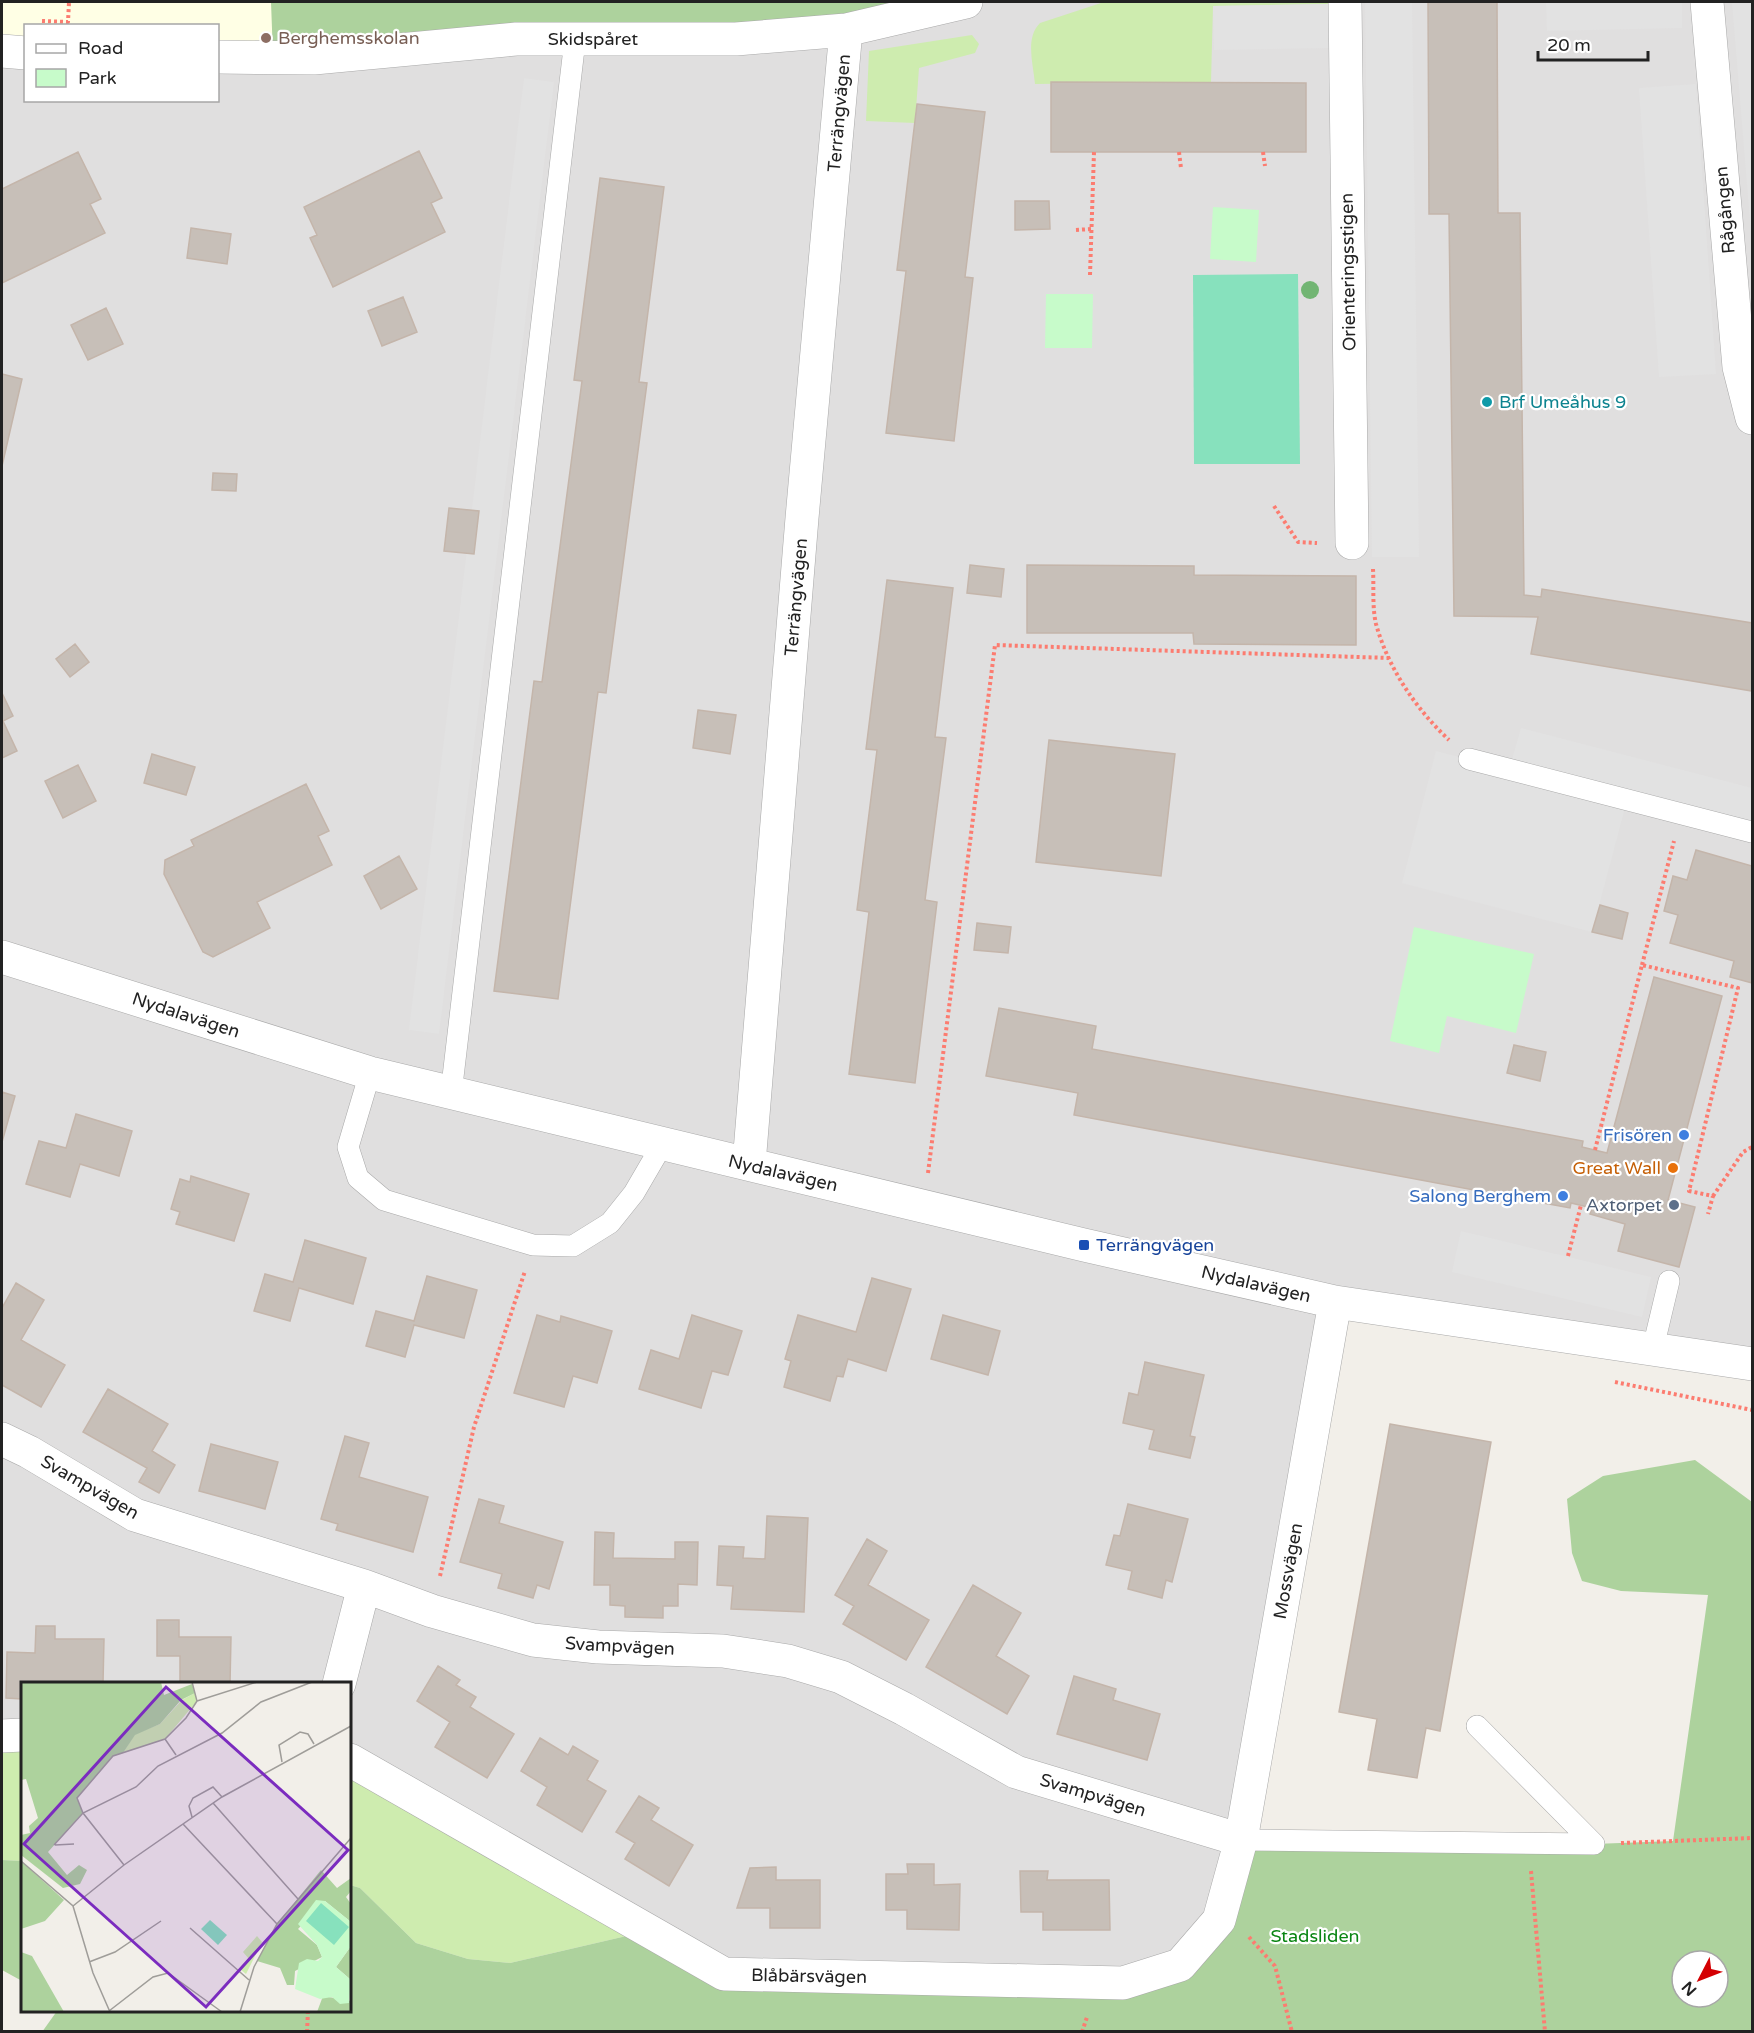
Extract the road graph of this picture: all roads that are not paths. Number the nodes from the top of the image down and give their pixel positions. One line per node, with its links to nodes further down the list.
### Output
1 (966, 2): 4 (street, Skidspåret)
2 (1345, 2): 10 (street, Orienteringsstigen)
3 (1707, 2): 9 (street, Rågången)
4 (846, 30): 5 (street, Skidspåret); 17 (street, Terrängvägen)
5 (575, 40): 8 (street, Skidspåret); 15 (lane)
6 (2, 51): 7 (street)
7 (24, 53)
8 (219, 57)
9 (1752, 418)
10 (1352, 543)
11 (1469, 759): 12 (lane)
12 (1752, 832)
13 (2, 957): 14 (street, Nydalavägen)
14 (370, 1073): 15 (street, Nydalavägen); 16 (lane)
15 (452, 1094): 16 (street, Nydalavägen)
16 (662, 1145): 17 (street, Nydalavägen)
17 (749, 1164): 19 (street, Nydalavägen)
18 (1669, 1281): 20 (lane)
19 (1335, 1302): 20 (street, Nydalavägen); 29 (street, Mossvägen)
20 (1653, 1348): 21 (street, Nydalavägen)
21 (1752, 1364)
22 (2, 1439): 23 (street, Svampvägen)
23 (364, 1586): 24 (street); 29 (street, Svampvägen)
24 (339, 1682)
25 (1477, 1726): 29 (lane)
26 (21, 1735): 27 (street)
27 (2, 1736)
28 (351, 1761): 29 (street, Blåbärsvägen)
29 (1241, 1840)

